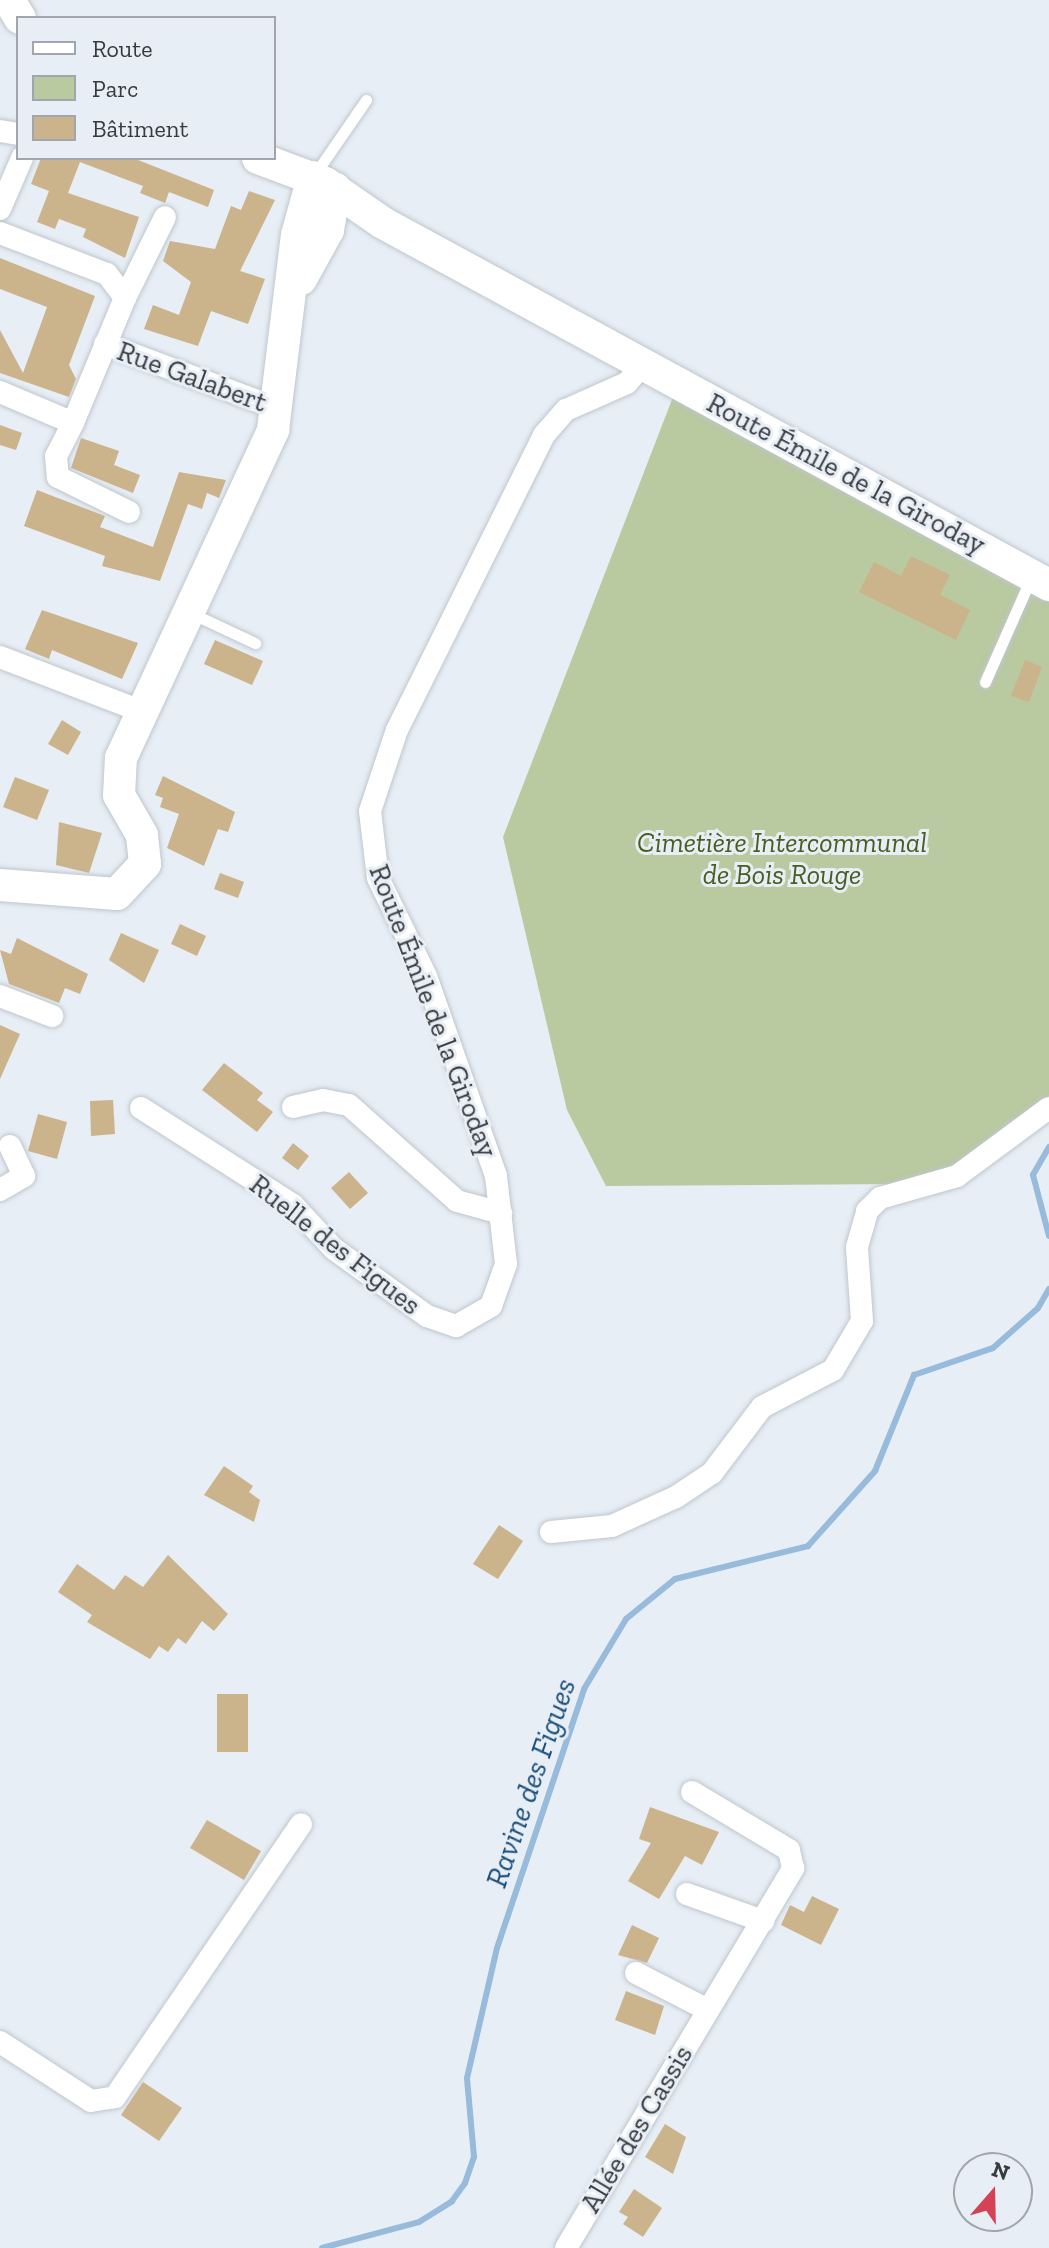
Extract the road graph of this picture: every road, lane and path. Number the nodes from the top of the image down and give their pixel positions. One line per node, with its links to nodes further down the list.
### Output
1 (366, 100): 4 (lane)
2 (21, 160): 5 (street)
3 (263, 160): 4 (street, Route Émile de la Giroday)
4 (324, 183): 7 (street, Route Émile de la Giroday); 8 (street); 11 (street)
5 (0, 209)
6 (165, 217): 10 (street, Rue Galabert)
7 (383, 223): 8 (street); 13 (street, Route Émile de la Giroday)
8 (328, 230): 11 (street)
9 (0, 233): 10 (street, Rue Galabert)
10 (125, 298): 12 (street, Rue Galabert)
11 (291, 313): 15 (street)
12 (105, 344): 15 (street, Rue Galabert); 16 (street, Rue Galabert)
13 (642, 365): 18 (street, Route Émile de la Giroday); 32 (street, Route Émile de la Giroday)
14 (0, 392): 16 (street)
15 (279, 409): 19 (street)
16 (73, 423): 17 (street, Rue Galabert)
17 (129, 512)
18 (1041, 580): 22 (lane)
19 (191, 613): 20 (lane); 23 (street)
20 (255, 643)
21 (0, 657): 23 (street)
22 (985, 682)
23 (141, 711): 24 (street)
24 (6, 881)
25 (0, 996): 26 (street)
26 (52, 1016)
27 (293, 1107): 32 (street, Route Émile de la Giroday)
28 (141, 1108): 32 (street, Ruelle des Figues)
29 (1049, 1108): 33 (street)
30 (10, 1146): 31 (street)
31 (0, 1190)
32 (501, 1213)
33 (551, 1532)
34 (692, 1792): 37 (street, Allée des Cassis)
35 (301, 1824): 40 (street)
36 (687, 1894): 37 (street)
37 (763, 1921): 39 (street, Allée des Cassis)
38 (636, 1973): 39 (street)
39 (708, 2010): 41 (street, Allée des Cassis)
40 (0, 2042)
41 (566, 2248)

